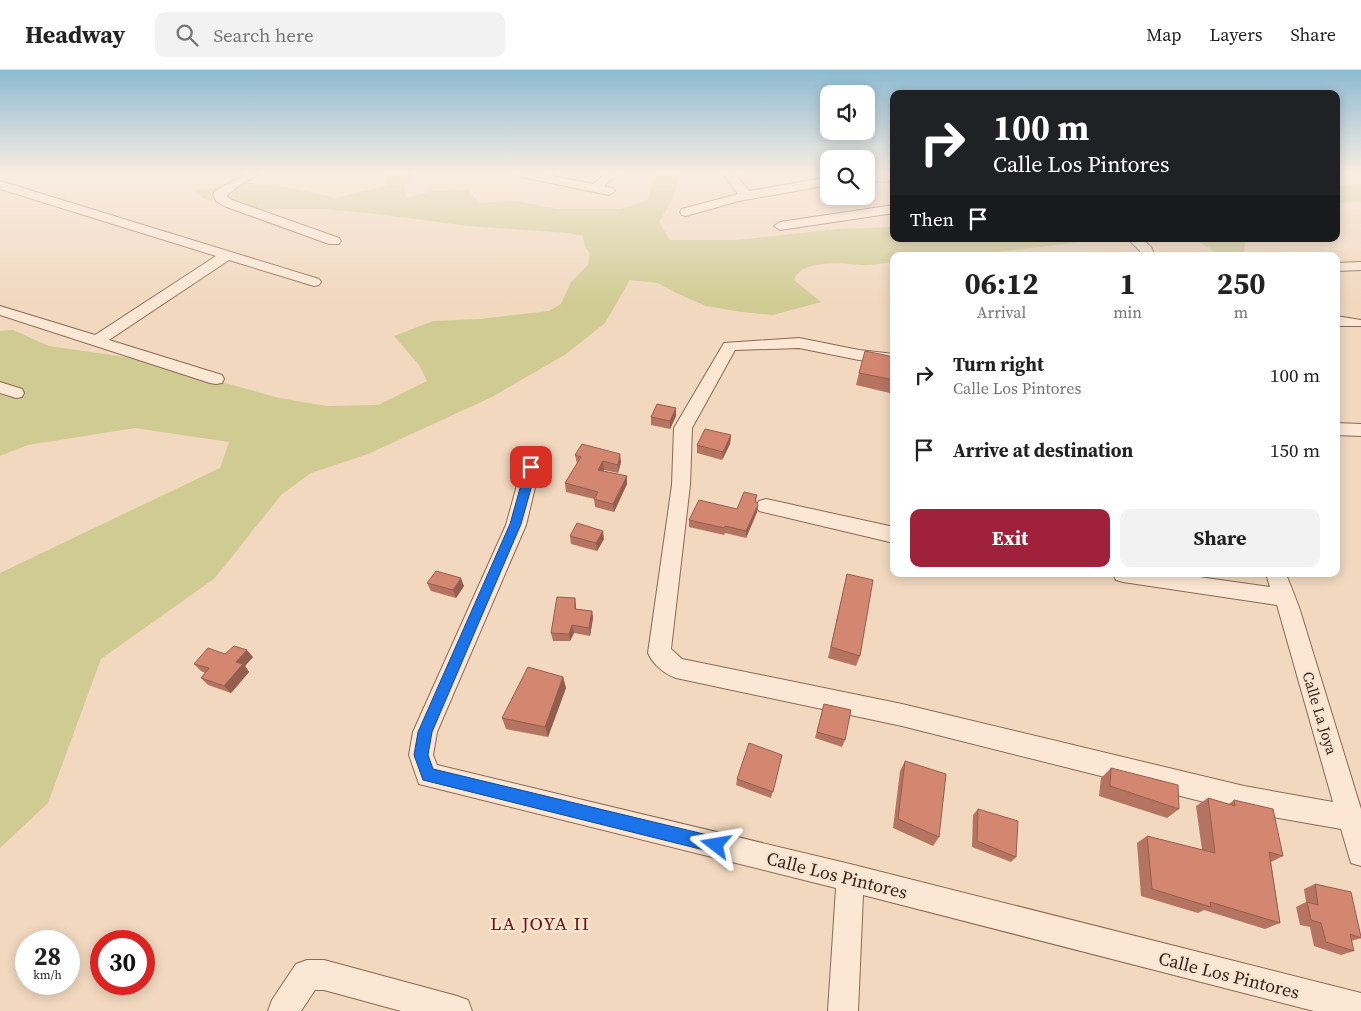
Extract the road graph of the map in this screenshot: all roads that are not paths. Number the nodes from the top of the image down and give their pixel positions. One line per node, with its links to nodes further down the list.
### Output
1 (103, 217): 8 (street)
2 (267, 217): 5 (street)
3 (835, 217): 4 (street)
4 (780, 226)
5 (334, 241)
6 (1137, 242): 7 (street)
7 (1147, 252)
8 (227, 255): 11 (street); 15 (street)
9 (1361, 266): 10 (street)
10 (1340, 267)
11 (314, 282)
12 (0, 310): 15 (street)
13 (1340, 321): 14 (street)
14 (1356, 323)
15 (98, 340): 17 (street)
16 (890, 359): 28 (street)
17 (216, 379)
18 (0, 387): 19 (street)
19 (16, 393)
20 (1340, 429): 21 (street)
21 (1361, 430)
22 (531, 467): 30 (street, Calle Los Pintores)
23 (766, 506): 24 (street)
24 (890, 534)
25 (1143, 577): 27 (street)
26 (1277, 577): 27 (street, Calle La Joya)
27 (1285, 598): 28 (street, Calle La Joya)
28 (1351, 818): 29 (street, Calle La Joya)
29 (1361, 853)
30 (850, 878): 31 (street, Calle Los Pintores); 34 (street)
31 (1361, 1008)
32 (282, 1011): 33 (street)
33 (457, 1011)
34 (843, 1011)

